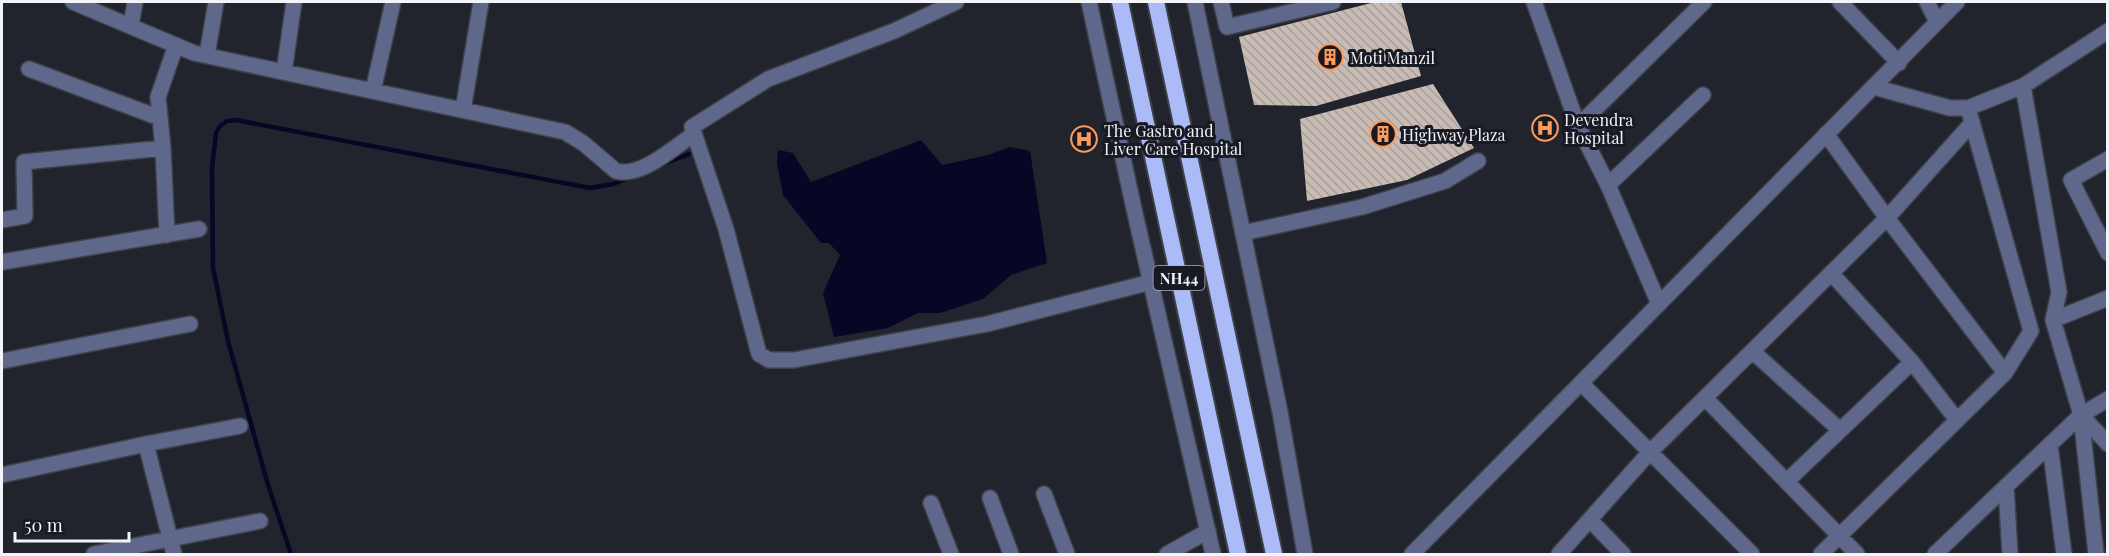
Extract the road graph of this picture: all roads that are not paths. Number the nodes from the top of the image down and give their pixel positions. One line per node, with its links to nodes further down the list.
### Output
1 (74, 2): 21 (street)
2 (135, 2): 21 (street)
3 (216, 2): 24 (street)
4 (294, 2): 27 (street)
5 (393, 2): 30 (street)
6 (481, 2): 32 (street)
7 (956, 2): 36 (street)
8 (1089, 2): 50 (street)
9 (1120, 2): 87 (highway, NH44)
10 (1156, 2): 88 (highway, NH44)
11 (1195, 2): 45 (street)
12 (1221, 2): 19 (street)
13 (1333, 2): 19 (street)
14 (1534, 2): 35 (street)
15 (1704, 2): 35 (street)
16 (1840, 2): 25 (street)
17 (1927, 2): 20 (street)
18 (1957, 2): 20 (street)
19 (1292, 6)
20 (1938, 22): 25 (street)
21 (131, 26): 23 (street)
22 (2108, 31): 28 (street)
23 (176, 45): 24 (street); 34 (street)
24 (207, 56): 27 (street)
25 (1899, 63): 29 (street)
26 (29, 69): 34 (street)
27 (284, 72): 30 (street)
28 (2023, 86): 33 (street); 53 (street)
29 (1875, 87): 33 (street); 37 (street)
30 (373, 91): 32 (street)
31 (1703, 95): 41 (street)
32 (463, 110): 36 (street)
33 (1970, 116): 42 (street); 58 (street)
34 (160, 118): 38 (street)
35 (1578, 126): 41 (street)
36 (694, 134): 50 (street)
37 (1826, 134): 42 (street); 52 (street)
38 (163, 148): 43 (street); 46 (street)
39 (2108, 159): 47 (street)
40 (1478, 161): 45 (street)
41 (1608, 185): 52 (street)
42 (1887, 218): 49 (street); 58 (street)
43 (2, 220)
44 (199, 229): 46 (street)
45 (1243, 233): 89 (street)
46 (166, 235): 48 (street)
47 (2108, 253)
48 (2, 262)
49 (1831, 273): 55 (street); 57 (street)
50 (1151, 282): 78 (street)
51 (2108, 298): 53 (street)
52 (1659, 304): 59 (street)
53 (2053, 320): 62 (street)
54 (190, 324): 56 (street)
55 (1752, 351): 60 (street); 65 (street)
56 (2, 361)
57 (1911, 362): 63 (street); 65 (street)
58 (2005, 373): 63 (street)
59 (1581, 383): 69 (street); 90 (street)
60 (1705, 398): 69 (street); 71 (street)
61 (2108, 399): 62 (street)
62 (2081, 415): 67 (street); 68 (street); 99 (street)
63 (1957, 420): 79 (street)
64 (240, 426): 66 (street)
65 (1840, 430): 71 (street)
66 (146, 444): 70 (street); 80 (street)
67 (2108, 444)
68 (2050, 445): 72 (street); 98 (street)
69 (1649, 453): 76 (street); 93 (street)
70 (2, 475)
71 (1787, 481): 79 (street)
72 (2006, 486): 96 (street); 97 (street)
73 (1044, 494): 84 (street)
74 (990, 498): 83 (street)
75 (931, 503): 82 (street)
76 (1590, 520): 91 (street); 92 (street)
77 (260, 521): 80 (street)
78 (1208, 531): 85 (street); 86 (street)
79 (1840, 536): 94 (street); 95 (street)
80 (172, 547): 81 (street)
81 (94, 555)
82 (951, 555)
83 (1011, 555)
84 (1067, 555)
85 (1167, 555)
86 (1213, 555)
87 (1238, 555)
88 (1274, 555)
89 (1305, 555)
90 (1412, 555)
91 (1559, 555)
92 (1623, 555)
93 (1752, 555)
94 (1821, 555)
95 (1857, 555)
96 (1935, 555)
97 (2010, 555)
98 (2064, 555)
99 (2096, 555)

